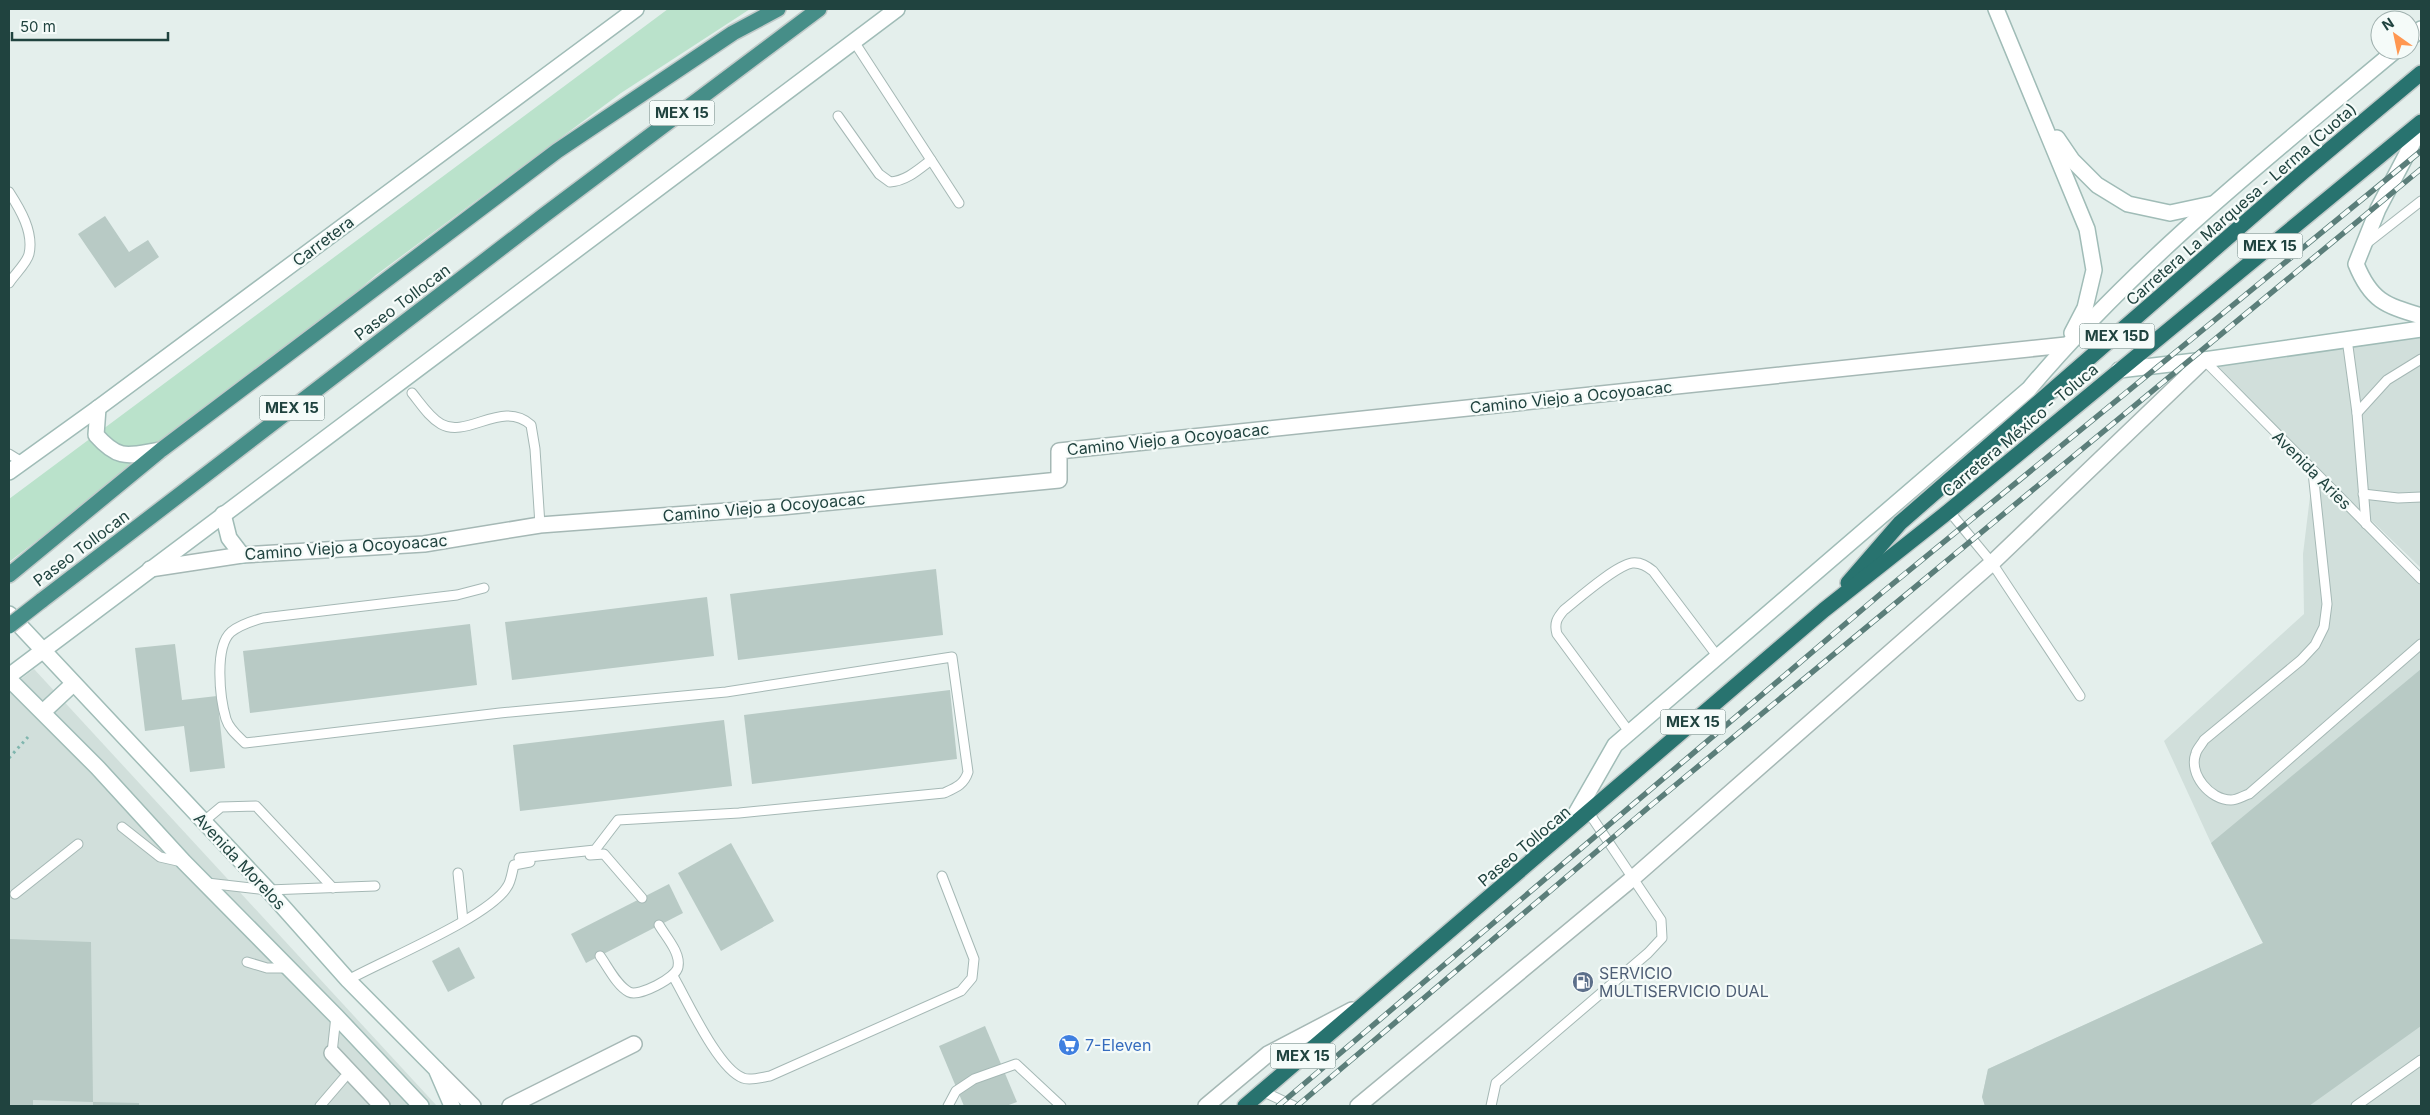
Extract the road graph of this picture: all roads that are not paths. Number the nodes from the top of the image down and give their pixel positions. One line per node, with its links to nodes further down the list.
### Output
1 (636, 9): 28 (main road, Carretera)
2 (778, 9): 30 (highway)
3 (819, 9): 49 (highway, Paseo Tollocan / MEX 15, bridge)
4 (896, 9): 6 (main road)
5 (1996, 9): 10 (main road)
6 (853, 40): 13 (lane); 38 (main road)
7 (2384, 60): 17 (main road)
8 (2421, 73): 47 (highway, Carretera La Marquesa - Lerma (Cuota) / MEX 15D)
9 (838, 116): 13 (lane)
10 (2042, 117): 17 (main road); 23 (main road)
11 (2421, 122): 26 (highway, Carretera México - Toluca / MEX 15)
12 (2421, 127): 18 (main road)
13 (931, 160): 16 (lane)
14 (9, 192): 19 (lane)
15 (2421, 201): 18 (lane)
16 (959, 203)
17 (2214, 203): 23 (main road)
18 (2364, 246): 20 (main road)
19 (9, 283)
20 (2421, 316)
21 (2421, 329): 22 (main road)
22 (2347, 339): 25 (main road); 29 (lane)
23 (2066, 345): 40 (main road, Camino Viejo a Ocoyoacac); 52 (main road)
24 (2421, 359): 29 (lane)
25 (2204, 360): 26 (main road); 34 (lane, Avenida Aries); 42 (main road)
26 (2119, 370): 37 (highway, Carretera México - Toluca / MEX 15)
27 (412, 393): 40 (lane)
28 (98, 408): 30 (main road); 32 (main road, Carretera)
29 (2357, 413): 35 (lane)
30 (161, 450): 44 (highway)
31 (9, 454): 32 (lane)
32 (22, 462): 33 (main road, Carretera)
33 (9, 472)
34 (2313, 472): 39 (lane, Avenida Aries); 50 (lane)
35 (2363, 494): 36 (lane); 39 (lane)
36 (2421, 497)
37 (1949, 512): 42 (lane); 47 (highway, Carretera México - Toluca / MEX 15)
38 (223, 514): 41 (main road); 43 (main road)
39 (2366, 524): 45 (lane, Avenida Aries)
40 (540, 525): 41 (main road, Camino Viejo a Ocoyoacac)
41 (242, 554): 43 (main road, Camino Viejo a Ocoyoacac)
42 (1992, 563): 55 (lane); 67 (main road)
43 (150, 569): 51 (main road)
44 (9, 575)
45 (2421, 579)
46 (484, 588): 64 (lane)
47 (1824, 610): 58 (highway, Paseo Tollocan / MEX 15)
48 (9, 614): 51 (main road, Avenida Morelos)
49 (9, 626)
50 (2421, 644)
51 (41, 650): 53 (main road); 54 (main road, Avenida Morelos)
52 (1718, 657): 57 (main road); 57 (lane)
53 (9, 678): 56 (main road)
54 (73, 684): 56 (main road); 59 (main road, Avenida Morelos)
55 (2080, 696)
56 (43, 712): 63 (main road)
57 (1630, 733): 61 (main road)
58 (1589, 814): 61 (highway, Paseo Tollocan / MEX 15); 67 (lane)
59 (203, 822): 70 (lane); 71 (main road, Avenida Morelos)
60 (122, 827): 63 (lane)
61 (1564, 834): 81 (highway, Paseo Tollocan / MEX 15)
62 (78, 844): 72 (lane)
63 (184, 862): 68 (main road)
64 (517, 862): 73 (lane); 74 (lane)
65 (458, 873): 74 (lane)
66 (942, 876): 79 (lane)
67 (1633, 878): 100 (main road); 101 (lane)
68 (207, 883): 71 (lane); 78 (main road)
69 (375, 886): 70 (lane)
70 (333, 888): 71 (lane)
71 (268, 890): 80 (main road, Avenida Morelos)
72 (15, 894)
73 (642, 898)
74 (463, 921): 80 (lane)
75 (659, 925): 79 (lane)
76 (600, 956): 79 (lane)
77 (248, 962): 78 (lane)
78 (288, 968): 82 (main road)
79 (674, 976)
80 (348, 980): 86 (main road, Avenida Morelos)
81 (1361, 1006): 88 (highway, Paseo Tollocan / MEX 15); 97 (main road)
82 (336, 1016): 84 (lane); 91 (main road)
83 (634, 1044): 94 (main road)
84 (332, 1053): 90 (main road)
85 (2421, 1060): 102 (lane)
86 (436, 1069): 92 (main road); 93 (main road, Avenida Morelos)
87 (344, 1078): 89 (lane)
88 (1262, 1091): 98 (highway, Paseo Tollocan / MEX 15); 99 (lane)
89 (320, 1106)
90 (382, 1106)
91 (421, 1106)
92 (452, 1106)
93 (473, 1106)
94 (510, 1106)
95 (948, 1106): 96 (lane)
96 (1061, 1106)
97 (1206, 1106)
98 (1244, 1106)
99 (1294, 1106)
100 (1358, 1106)
101 (1491, 1106)
102 (2356, 1106)

